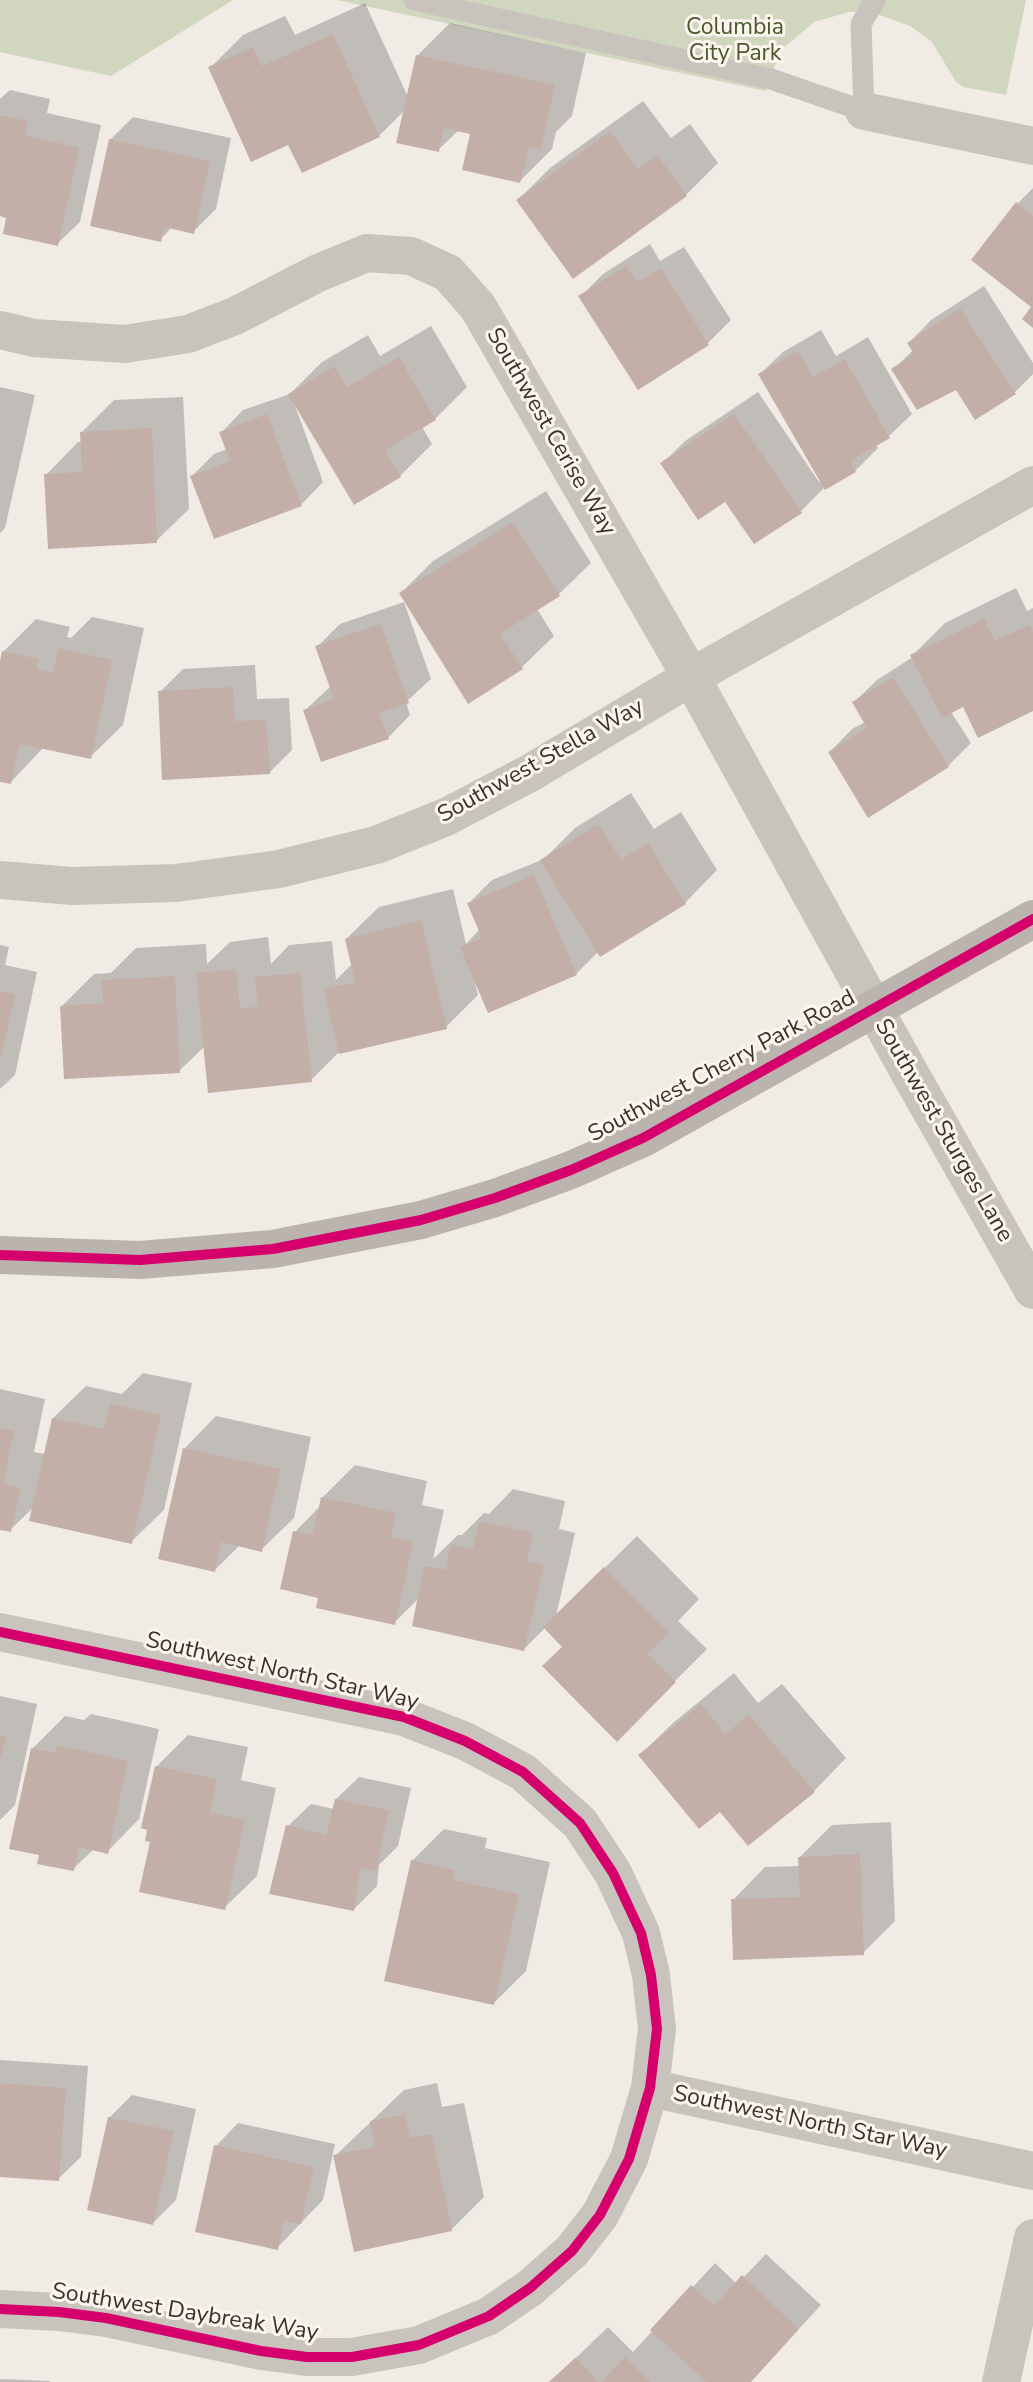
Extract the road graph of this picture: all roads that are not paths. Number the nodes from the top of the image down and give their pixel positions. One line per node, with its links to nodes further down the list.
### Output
1 (414, 0): 3 (lane)
2 (875, 0): 3 (lane)
3 (864, 111): 4 (street)
4 (1033, 146)
5 (0, 330): 7 (street, Southwest Cerise Way)
6 (1033, 485): 7 (street, Southwest Stella Way)
7 (691, 677): 8 (street, Southwest Stella Way); 10 (street, Southwest Cerise Way)
8 (0, 880)
9 (1033, 919): 10 (main road, Southwest Cherry Park Road)
10 (874, 1009): 11 (main road, Southwest Cherry Park Road); 12 (street, Southwest Sturges Lane)
11 (0, 1255)
12 (1033, 1290)
13 (0, 1632): 14 (street, Southwest North Star Way)
14 (650, 2088): 15 (street, Southwest North Star Way); 17 (street, Southwest Daybreak Way)
15 (1033, 2171)
16 (1033, 2238): 18 (street)
17 (0, 2309)
18 (1001, 2382)

